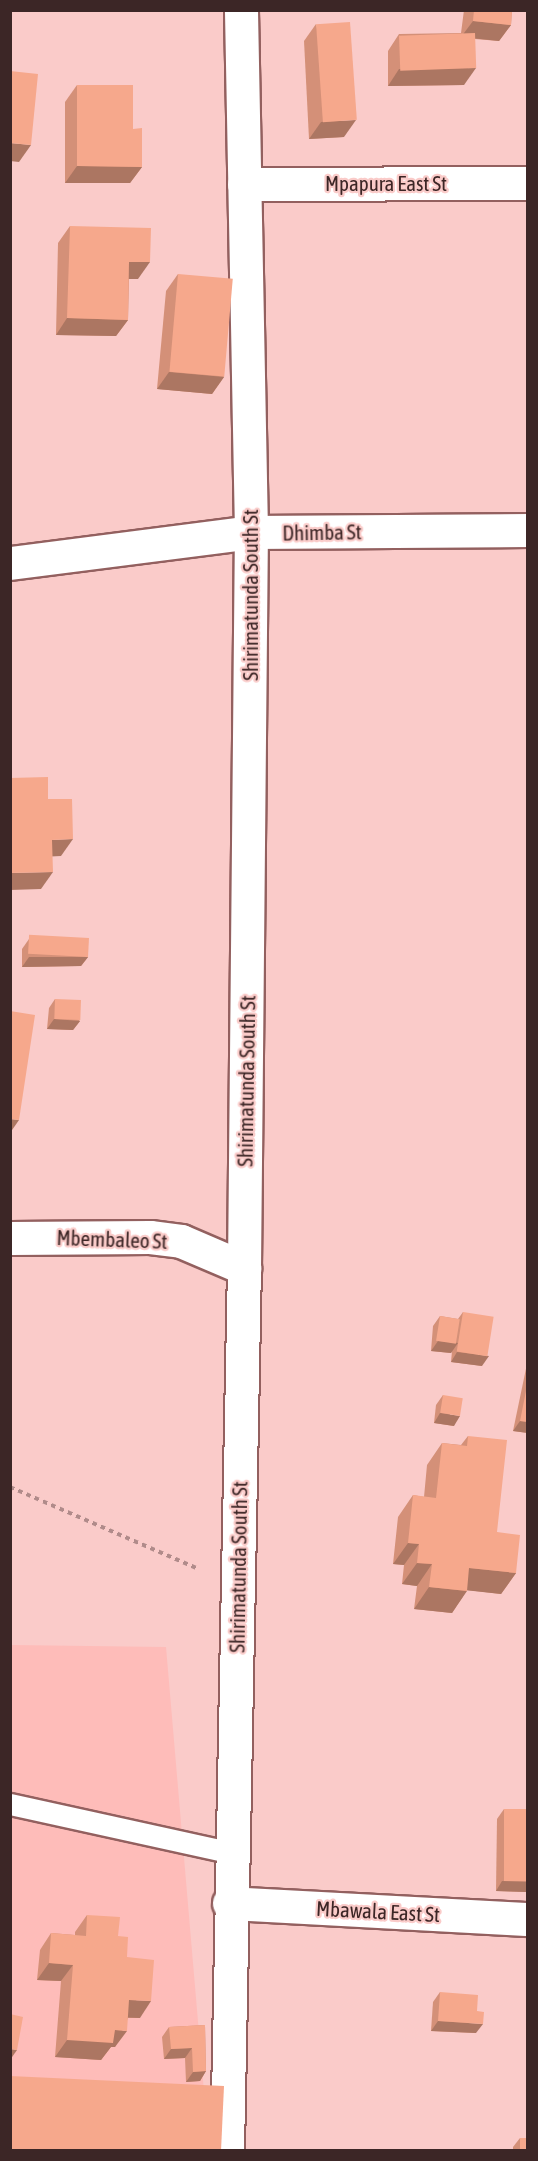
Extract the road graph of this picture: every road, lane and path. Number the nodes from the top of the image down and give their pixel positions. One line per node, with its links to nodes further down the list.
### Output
1 (241, 10): 3 (street, Shirimatunda South St)
2 (528, 183): 3 (street, Mpapura East St)
3 (244, 184): 5 (street, Shirimatunda South St)
4 (528, 530): 5 (street, Dhimba St)
5 (251, 532): 6 (street, Dhimba St); 8 (street, Shirimatunda South St)
6 (10, 563)
7 (10, 1238): 8 (street, Mbembaleo St)
8 (244, 1268): 10 (street, Shirimatunda South St)
9 (10, 1486): 10 (path)
10 (238, 1586): 12 (street, Shirimatunda South St)
11 (10, 1804): 12 (lane)
12 (232, 1852): 13 (street, Shirimatunda South St)
13 (229, 1903): 14 (street, Mbawala East St); 15 (street, Shirimatunda South St)
14 (528, 1919)
15 (227, 2151)

